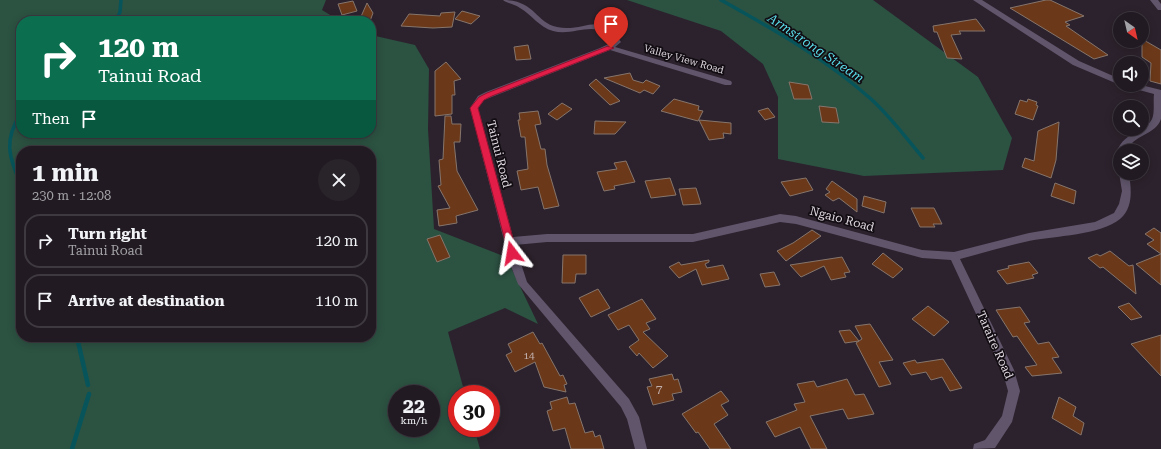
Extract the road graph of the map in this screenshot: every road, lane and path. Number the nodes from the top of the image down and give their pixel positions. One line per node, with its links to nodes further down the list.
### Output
1 (507, 0): 5 (street)
2 (977, 0): 6 (street)
3 (1154, 0): 4 (street)
4 (1161, 8)
5 (611, 48): 7 (street, Valley View Road); 12 (street, Tainui Road)
6 (1113, 79)
7 (728, 82)
8 (1149, 90): 9 (street)
9 (1159, 93): 10 (street)
10 (1125, 144)
11 (1125, 180): 13 (street, Ngaio Road)
12 (510, 241): 13 (street, Ngaio Road); 14 (street, Tainui Road)
13 (954, 256): 15 (street, Taraire Road)
14 (640, 449)
15 (979, 449)

